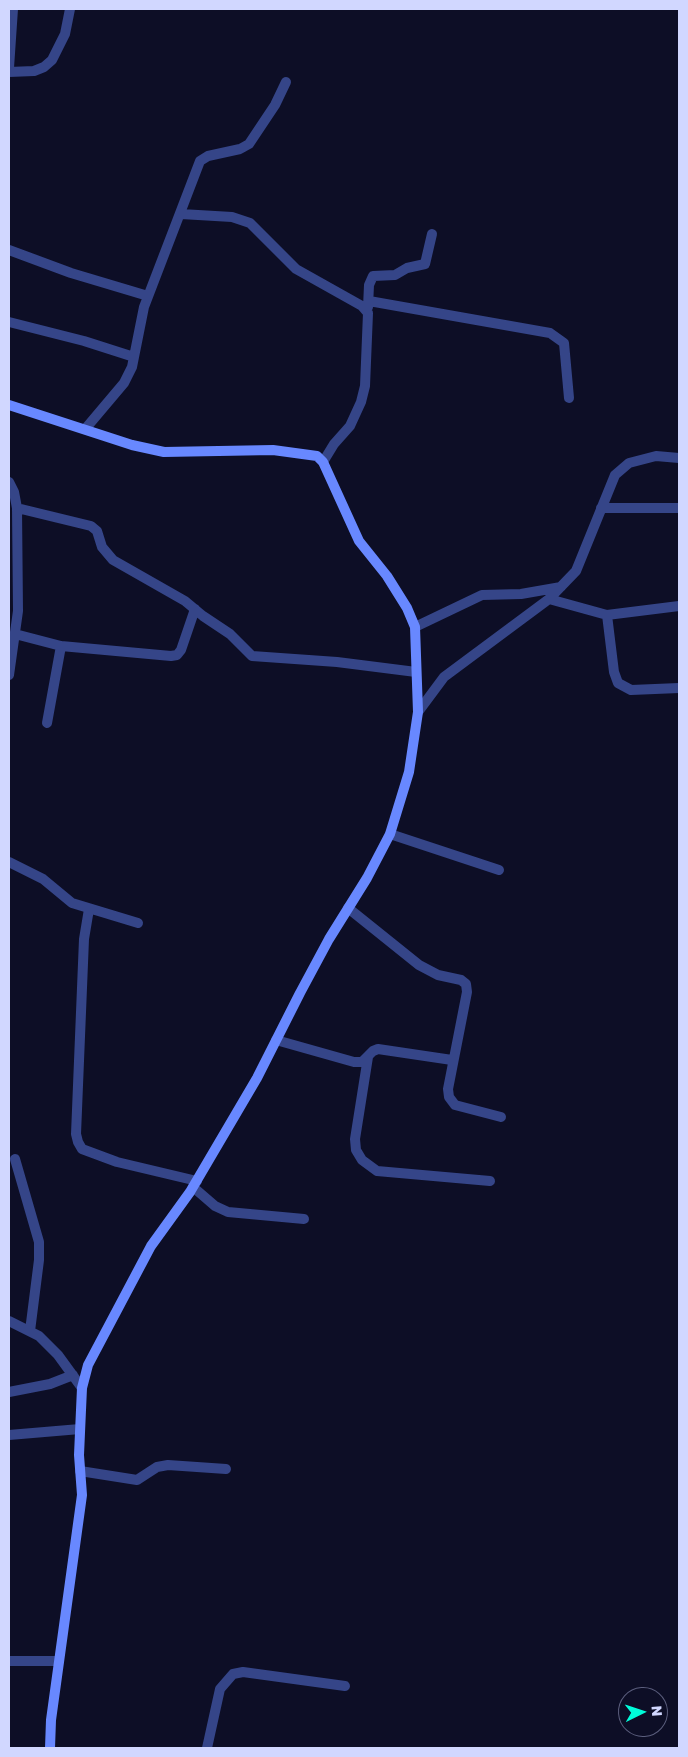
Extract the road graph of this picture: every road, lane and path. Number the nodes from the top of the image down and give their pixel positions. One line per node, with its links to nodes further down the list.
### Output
1 (13, 9): 3 (street)
2 (70, 9): 4 (street)
3 (9, 68)
4 (9, 72)
5 (286, 82): 6 (street)
6 (181, 214): 9 (street); 11 (street)
7 (432, 234): 10 (street)
8 (9, 250): 9 (street)
9 (148, 296): 13 (street)
10 (369, 301): 11 (street); 14 (street)
11 (368, 313): 18 (street)
12 (9, 322): 13 (street)
13 (134, 357): 16 (street)
14 (569, 398)
15 (9, 405): 16 (street)
16 (86, 428): 18 (street)
17 (679, 458): 21 (street)
18 (323, 462): 28 (street)
19 (9, 482): 20 (street)
20 (17, 508): 26 (street); 29 (street)
21 (601, 508): 22 (street); 23 (street)
22 (679, 508)
23 (561, 587): 24 (street); 28 (street)
24 (549, 598): 27 (street); 34 (street)
25 (679, 606): 27 (street)
26 (194, 609): 30 (street); 31 (street)
27 (607, 615): 33 (street)
28 (415, 627): 31 (street)
29 (15, 634): 30 (street); 32 (street)
30 (61, 646): 35 (street)
31 (416, 672): 34 (street)
32 (9, 676)
33 (679, 688)
34 (418, 712): 36 (street)
35 (47, 723)
36 (390, 834): 38 (street); 39 (street)
37 (9, 862): 40 (street)
38 (499, 870)
39 (348, 908): 42 (street); 44 (street)
40 (88, 909): 41 (street); 48 (street)
41 (138, 923)
42 (276, 1040): 43 (street); 48 (street)
43 (368, 1057): 44 (street); 47 (street)
44 (452, 1060): 45 (street)
45 (501, 1117)
46 (15, 1159): 51 (street)
47 (490, 1180)
48 (195, 1184): 49 (street); 53 (street)
49 (304, 1218)
50 (9, 1321): 51 (street)
51 (30, 1331): 52 (street)
52 (73, 1375): 53 (street); 54 (street)
53 (82, 1388): 55 (street)
54 (9, 1392)
55 (80, 1429): 56 (street); 58 (street)
56 (9, 1435)
57 (226, 1469): 58 (street)
58 (80, 1471): 60 (street)
59 (9, 1661): 60 (street)
60 (59, 1662): 62 (street)
61 (345, 1686): 63 (street)
62 (50, 1748)
63 (207, 1748)

